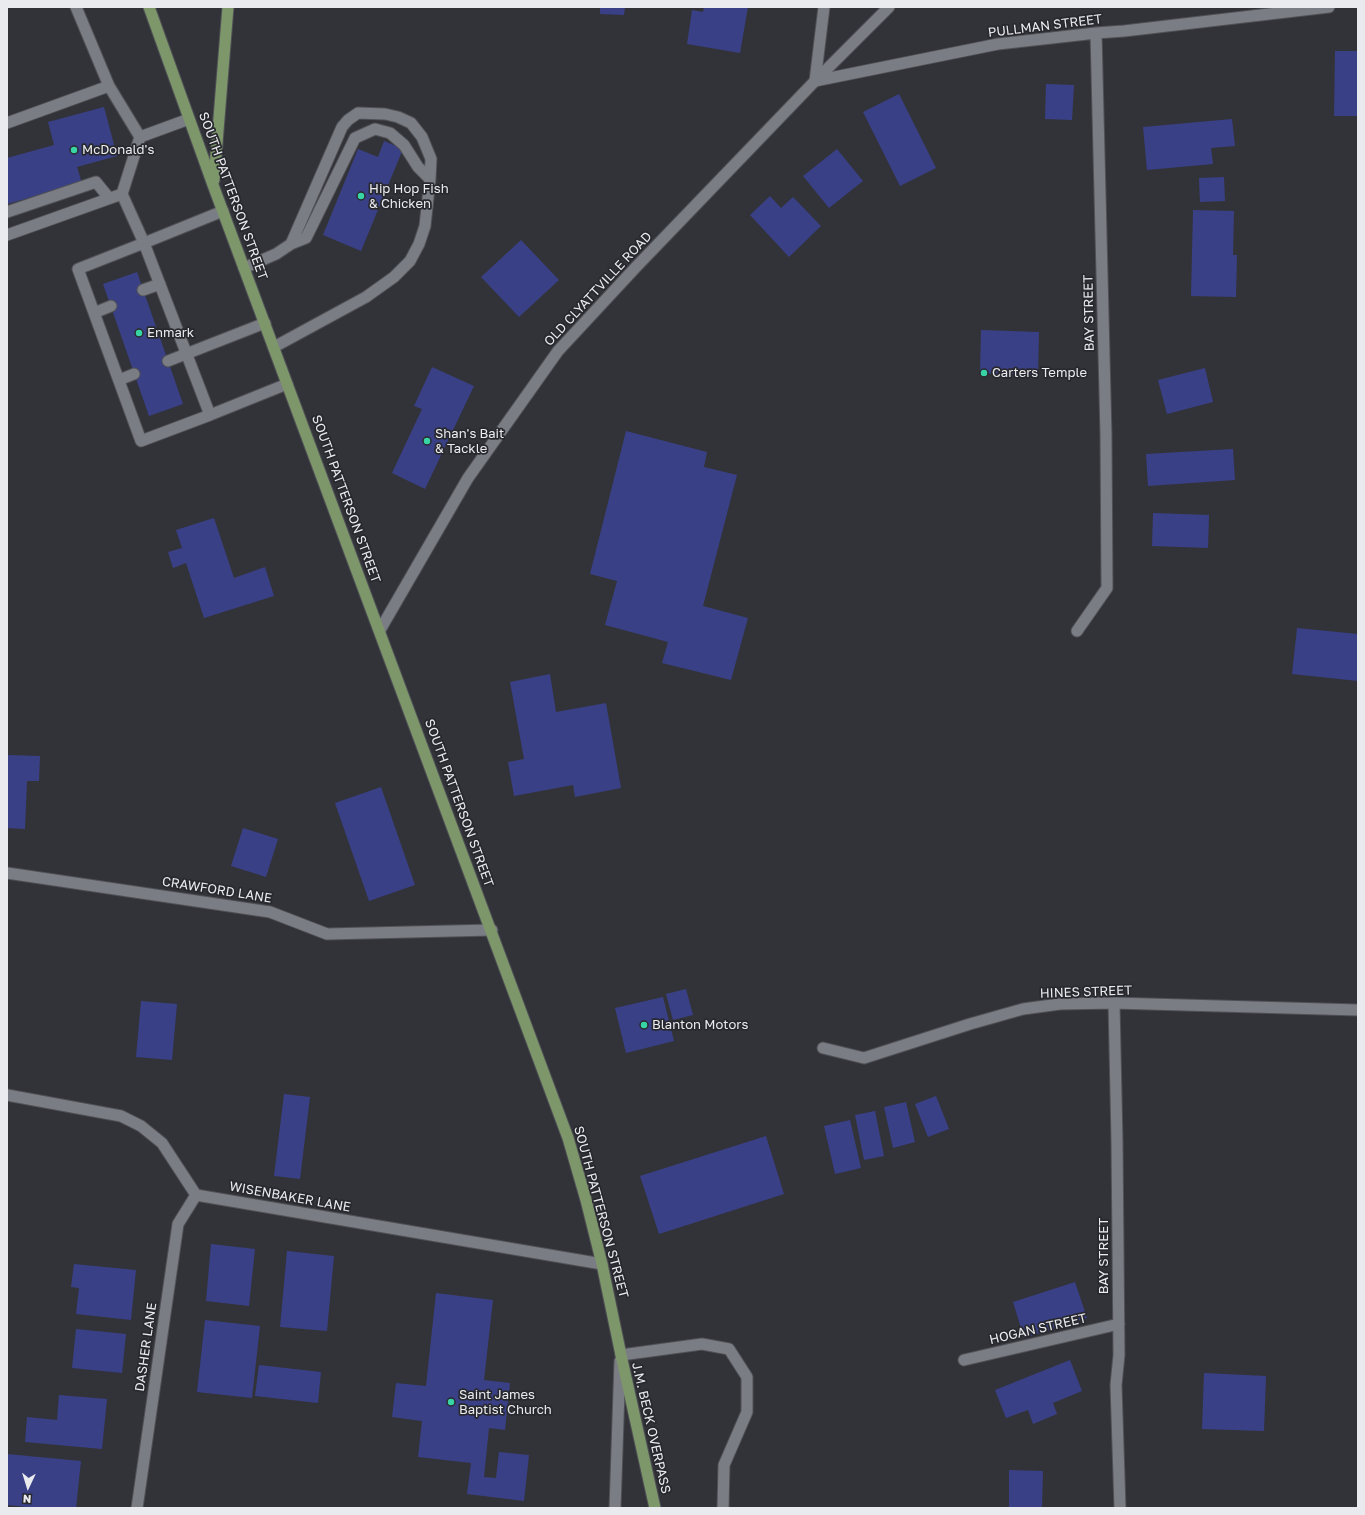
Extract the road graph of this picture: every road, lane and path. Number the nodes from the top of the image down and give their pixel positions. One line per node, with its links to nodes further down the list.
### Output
1 (76, 7): 9 (street)
2 (149, 7): 10 (main road, SOUTH PATTERSON STREET)
3 (228, 7): 14 (main road)
4 (824, 7): 8 (street)
5 (889, 7): 8 (street, OLD CLYATTVILLE ROAD)
6 (1329, 7): 7 (street, PULLMAN STREET)
7 (1096, 33): 8 (street, PULLMAN STREET); 36 (street, BAY STREET)
8 (815, 81): 35 (street, OLD CLYATTVILLE ROAD)
9 (109, 86): 11 (street); 12 (street)
10 (190, 119): 12 (street); 14 (main road, SOUTH PATTERSON STREET)
11 (7, 124)
12 (140, 137): 15 (street)
13 (430, 179): 21 (street); 21 (street); 28 (street)
14 (213, 185): 17 (main road, SOUTH PATTERSON STREET)
15 (122, 194): 16 (street); 20 (street)
16 (109, 198): 18 (street); 19 (street)
17 (223, 211): 20 (street); 22 (main road, SOUTH PATTERSON STREET)
18 (7, 212)
19 (7, 235)
20 (144, 243): 23 (street); 26 (street)
21 (291, 244): 22 (street)
22 (244, 268): 27 (main road, SOUTH PATTERSON STREET)
23 (160, 284): 24 (street); 29 (street)
24 (143, 290)
25 (110, 306): 26 (street)
26 (94, 313): 32 (street)
27 (265, 323): 28 (main road, SOUTH PATTERSON STREET); 29 (street)
28 (274, 347): 33 (main road, SOUTH PATTERSON STREET)
29 (186, 353): 30 (street); 34 (street)
30 (168, 361)
31 (134, 374): 32 (street)
32 (118, 380): 34 (street)
33 (288, 384): 34 (street); 35 (main road, SOUTH PATTERSON STREET)
34 (210, 415)
35 (380, 630): 38 (main road, SOUTH PATTERSON STREET)
36 (1077, 631)
37 (7, 873): 38 (street, CRAWFORD LANE)
38 (492, 930): 44 (main road, SOUTH PATTERSON STREET)
39 (1114, 1003): 40 (street, HINES STREET); 41 (street, HINES STREET); 45 (street, BAY STREET)
40 (1358, 1010)
41 (823, 1048)
42 (7, 1095): 43 (street)
43 (196, 1195): 44 (street, WISENBAKER LANE); 48 (street, DASHER LANE)
44 (602, 1264): 46 (main road, SOUTH PATTERSON STREET)
45 (1119, 1324): 47 (street, HOGAN STREET); 52 (street, BAY STREET)
46 (621, 1355): 49 (street); 50 (main road, J.M. BECK OVERPASS); 51 (street)
47 (964, 1360)
48 (137, 1508)
49 (615, 1508)
50 (655, 1508)
51 (723, 1508)
52 (1120, 1508)

